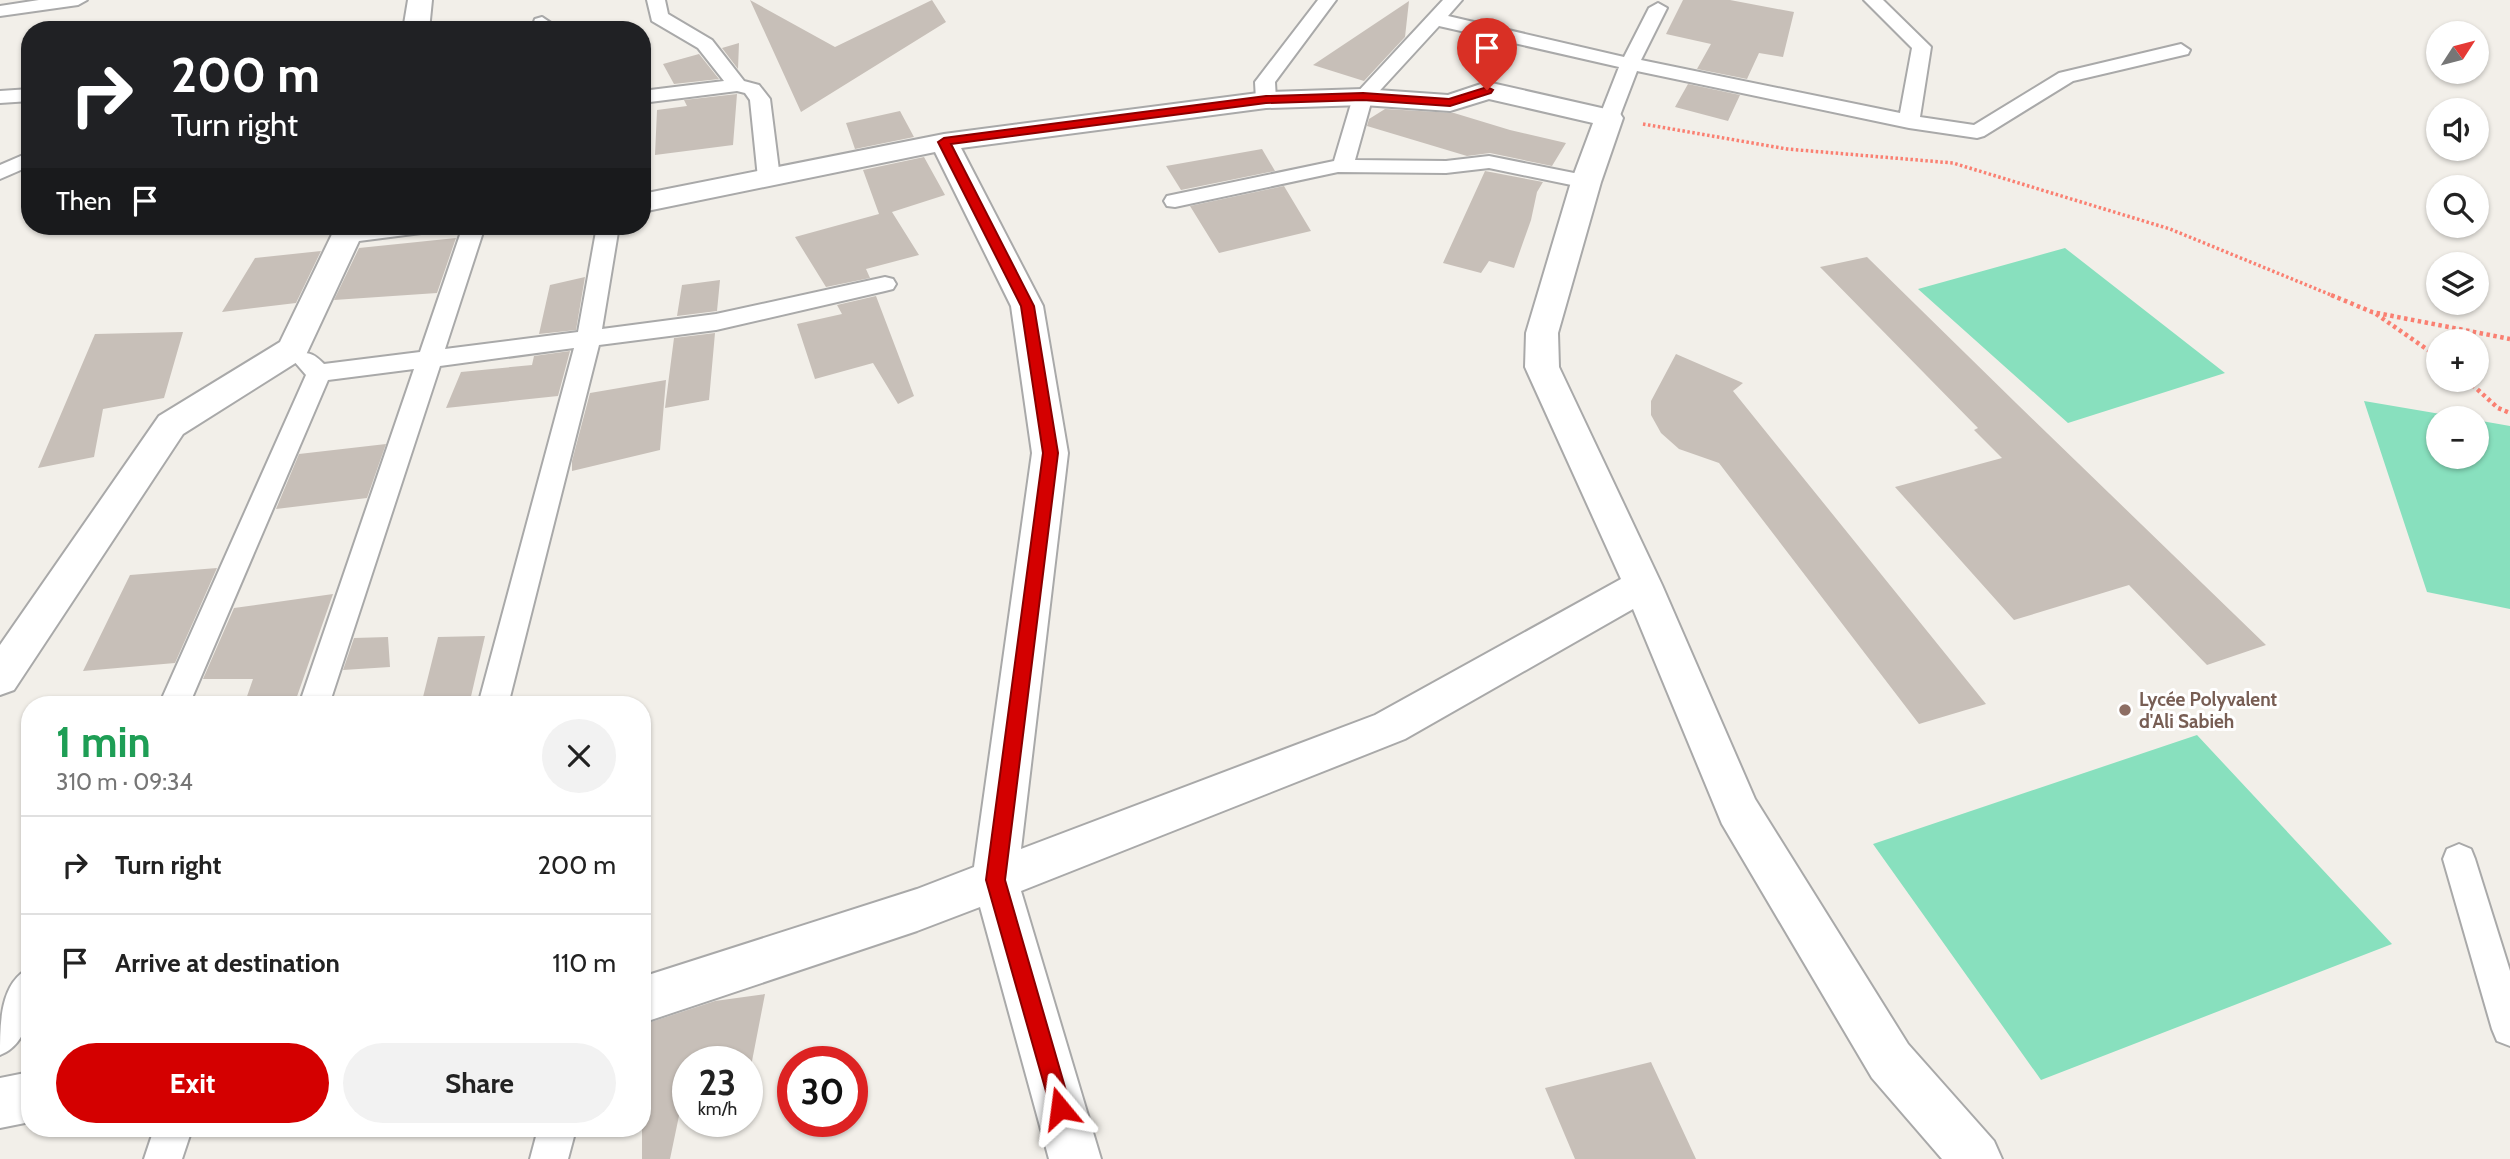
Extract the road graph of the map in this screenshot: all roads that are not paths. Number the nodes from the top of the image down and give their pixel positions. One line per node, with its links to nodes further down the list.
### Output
1 (78, 0): 8 (lane)
2 (420, 0): 10 (street)
3 (656, 0): 13 (lane)
4 (1327, 0): 18 (lane)
5 (1453, 0): 9 (lane)
6 (1873, 0): 20 (lane)
7 (1658, 8): 12 (lane)
8 (0, 11)
9 (1435, 19): 12 (lane); 17 (lane)
10 (417, 21)
11 (2182, 50): 20 (lane)
12 (1630, 64): 19 (lane); 20 (lane)
13 (737, 85): 15 (lane); 25 (lane)
14 (21, 96): 16 (lane)
15 (651, 96)
16 (0, 97)
17 (1363, 97): 18 (street); 19 (street); 23 (lane)
18 (1266, 100): 21 (street)
19 (1609, 118): 26 (street)
20 (1909, 122)
21 (944, 142): 25 (street); 43 (street)
22 (21, 162): 24 (lane)
23 (1343, 166): 26 (lane); 28 (lane)
24 (0, 173)
25 (769, 178): 27 (street)
26 (1586, 182): 37 (street)
27 (651, 201)
28 (1175, 201)
29 (346, 235): 34 (street)
30 (471, 235): 35 (lane)
31 (606, 235): 33 (lane)
32 (885, 284): 33 (lane)
33 (589, 338): 35 (lane); 41 (lane)
34 (293, 349): 36 (lane); 38 (street)
35 (430, 359): 36 (lane); 40 (lane)
36 (320, 373): 39 (lane)
37 (1643, 585): 43 (street); 55 (street)
38 (0, 678)
39 (178, 696)
40 (317, 696)
41 (495, 696)
42 (2459, 859): 46 (lane)
43 (995, 880): 44 (street); 54 (street)
44 (651, 997)
45 (21, 1001): 47 (lane)
46 (2510, 1029)
47 (0, 1037)
48 (21, 1098): 49 (street)
49 (0, 1102)
50 (170, 1137): 52 (lane)
51 (555, 1137): 53 (lane)
52 (163, 1159)
53 (549, 1159)
54 (1074, 1159)
55 (1976, 1159)

